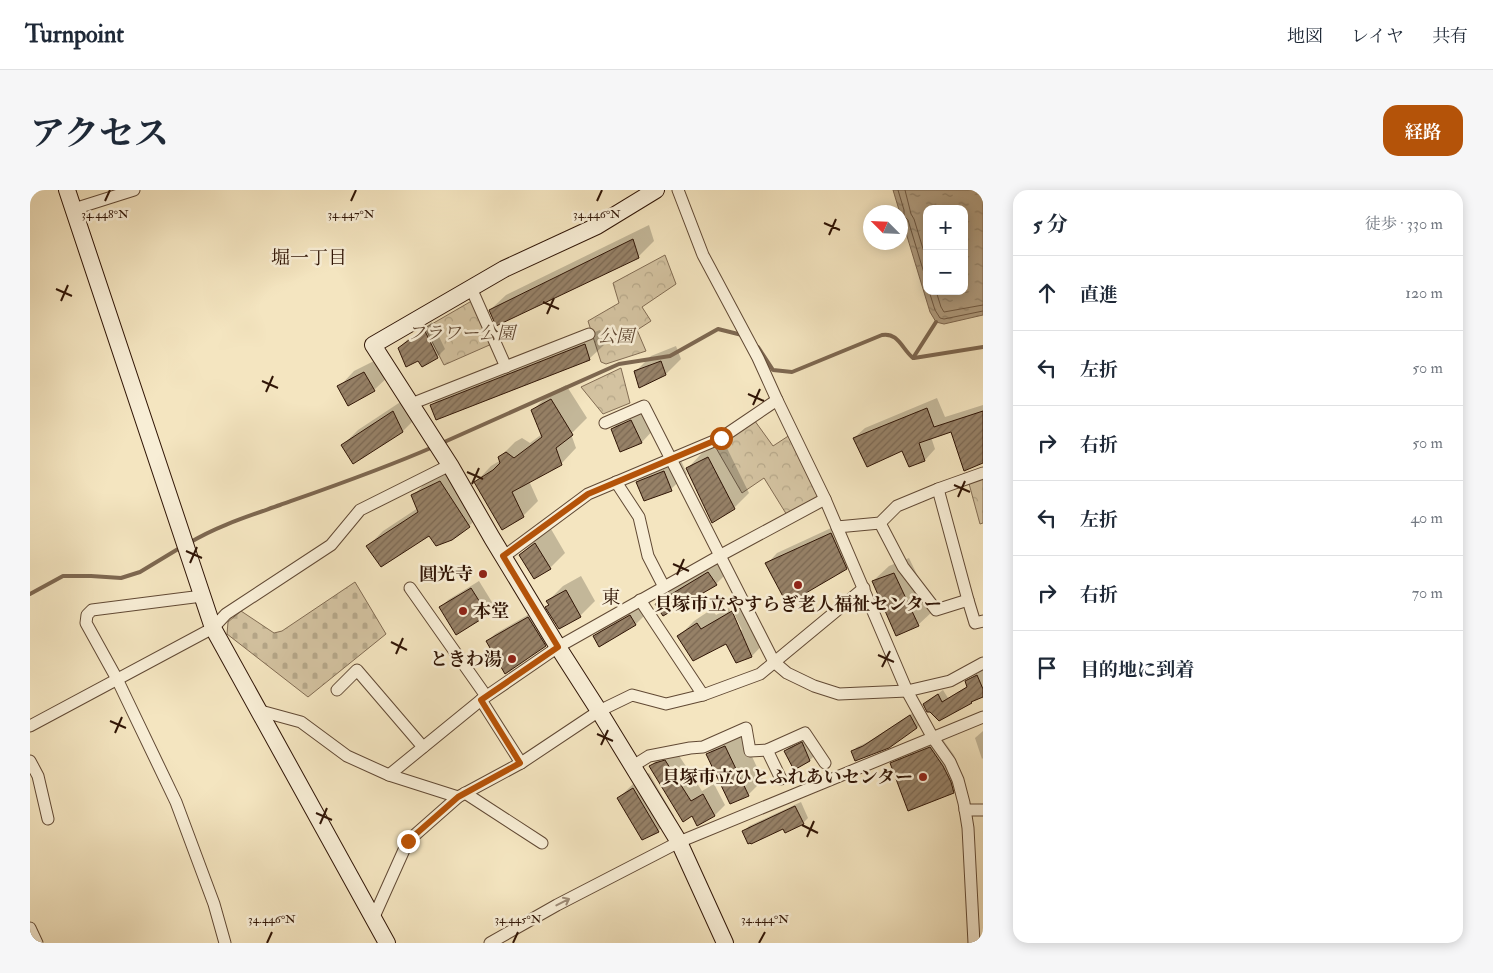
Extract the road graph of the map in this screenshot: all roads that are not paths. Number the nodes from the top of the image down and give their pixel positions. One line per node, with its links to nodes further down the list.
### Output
1 (68, 190): 5 (street)
2 (134, 190): 5 (street)
3 (656, 190): 6 (street)
4 (678, 190): 9 (street)
5 (74, 210): 25 (street)
6 (471, 288): 8 (street); 10 (street)
7 (588, 334): 8 (street)
8 (506, 367): 10 (street)
9 (776, 400): 12 (street); 17 (street)
10 (411, 404): 13 (street)
11 (605, 423): 12 (street)
12 (672, 459): 15 (street); 20 (street)
13 (450, 465): 21 (street); 29 (street)
14 (983, 472): 16 (street)
15 (616, 482): 21 (street); 22 (street)
16 (938, 489): 18 (street); 27 (street)
17 (825, 499): 19 (street); 20 (street)
18 (880, 523): 19 (street); 27 (street)
19 (837, 527): 24 (street)
20 (721, 555): 22 (street); 31 (street)
21 (503, 556): 30 (street)
22 (664, 587): 26 (street)
23 (410, 588): 37 (street)
24 (864, 588): 31 (street); 35 (street)
25 (202, 596): 29 (street); 33 (street)
26 (640, 600): 30 (street); 36 (street)
27 (968, 600): 28 (street)
28 (983, 621)
29 (213, 628): 33 (street); 38 (street)
30 (558, 647): 37 (street); 39 (street)
31 (774, 662): 35 (street); 36 (street)
32 (983, 663): 35 (street)
33 (117, 679): 41 (street); 60 (street)
34 (337, 690): 43 (street)
35 (907, 691): 42 (street)
36 (703, 696): 39 (street)
37 (484, 698): 43 (street); 46 (street)
38 (257, 710): 49 (street); 57 (street)
39 (599, 711): 46 (street); 48 (street)
40 (983, 716): 42 (street)
41 (30, 726)
42 (933, 738): 52 (street); 55 (street)
43 (424, 746): 49 (street)
44 (767, 750): 47 (street); 48 (street); 50 (street)
45 (30, 761): 54 (street)
46 (520, 763): 51 (street)
47 (825, 763)
48 (633, 766): 55 (street)
49 (389, 775): 51 (street)
50 (781, 779)
51 (461, 795): 56 (street); 57 (street)
52 (965, 810): 53 (street); 64 (street)
53 (983, 810)
54 (48, 819)
55 (679, 842): 62 (street, one-way to 55); 63 (street)
56 (542, 843)
57 (373, 919): 61 (street)
58 (30, 928): 59 (street)
59 (37, 943)
60 (225, 943)
61 (387, 943)
62 (490, 943)
63 (725, 943)
64 (974, 943)

